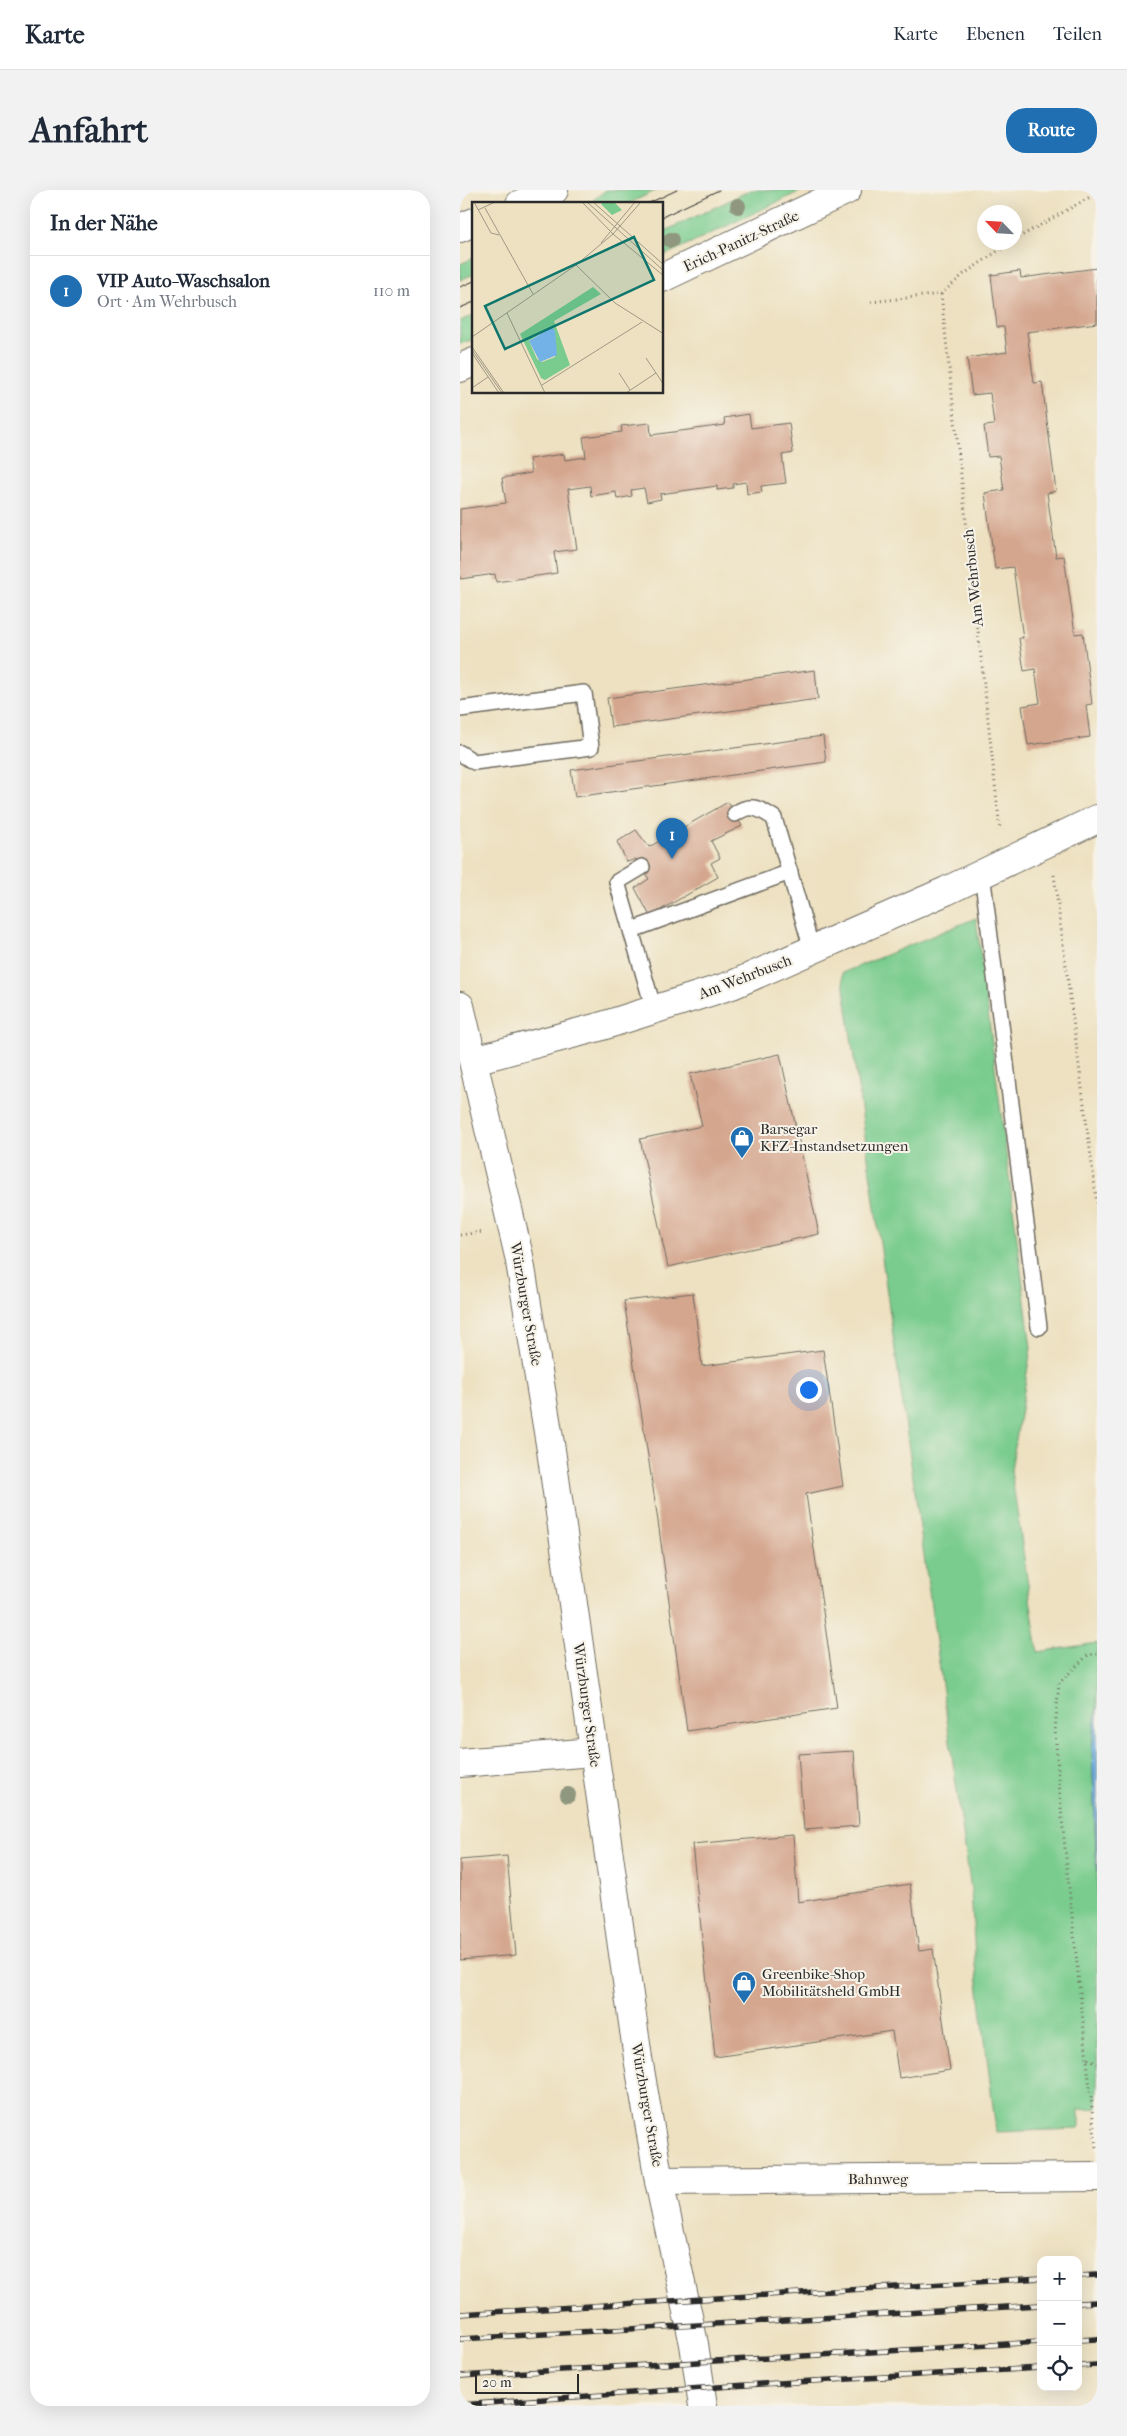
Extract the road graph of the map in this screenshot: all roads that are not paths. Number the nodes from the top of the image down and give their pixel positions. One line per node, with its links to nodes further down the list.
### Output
1 (554, 190): 3 (street)
2 (847, 190): 6 (street, Erich-Panitz-Straße)
3 (525, 202)
4 (472, 223): 5 (street)
5 (460, 228)
6 (664, 277)
7 (472, 363): 8 (street)
8 (460, 368)
9 (460, 709): 10 (lane)
10 (460, 753)
11 (736, 814): 15 (lane)
12 (1097, 819): 14 (street, Am Wehrbusch)
13 (642, 867): 16 (lane)
14 (993, 868): 17 (street, Am Wehrbusch); 21 (lane)
15 (790, 872): 16 (lane); 17 (lane)
16 (632, 930): 19 (lane)
17 (812, 950): 19 (street, Am Wehrbusch)
18 (460, 1006): 20 (street, Würzburger Straße)
19 (654, 1010): 20 (street, Am Wehrbusch)
20 (467, 1062): 22 (street, Würzburger Straße)
21 (1039, 1327)
22 (593, 1752): 23 (street); 25 (street, Würzburger Straße)
23 (460, 1763)
24 (1097, 2177): 25 (street, Bahnweg)
25 (659, 2181): 26 (street, Würzburger Straße)
26 (703, 2406)

